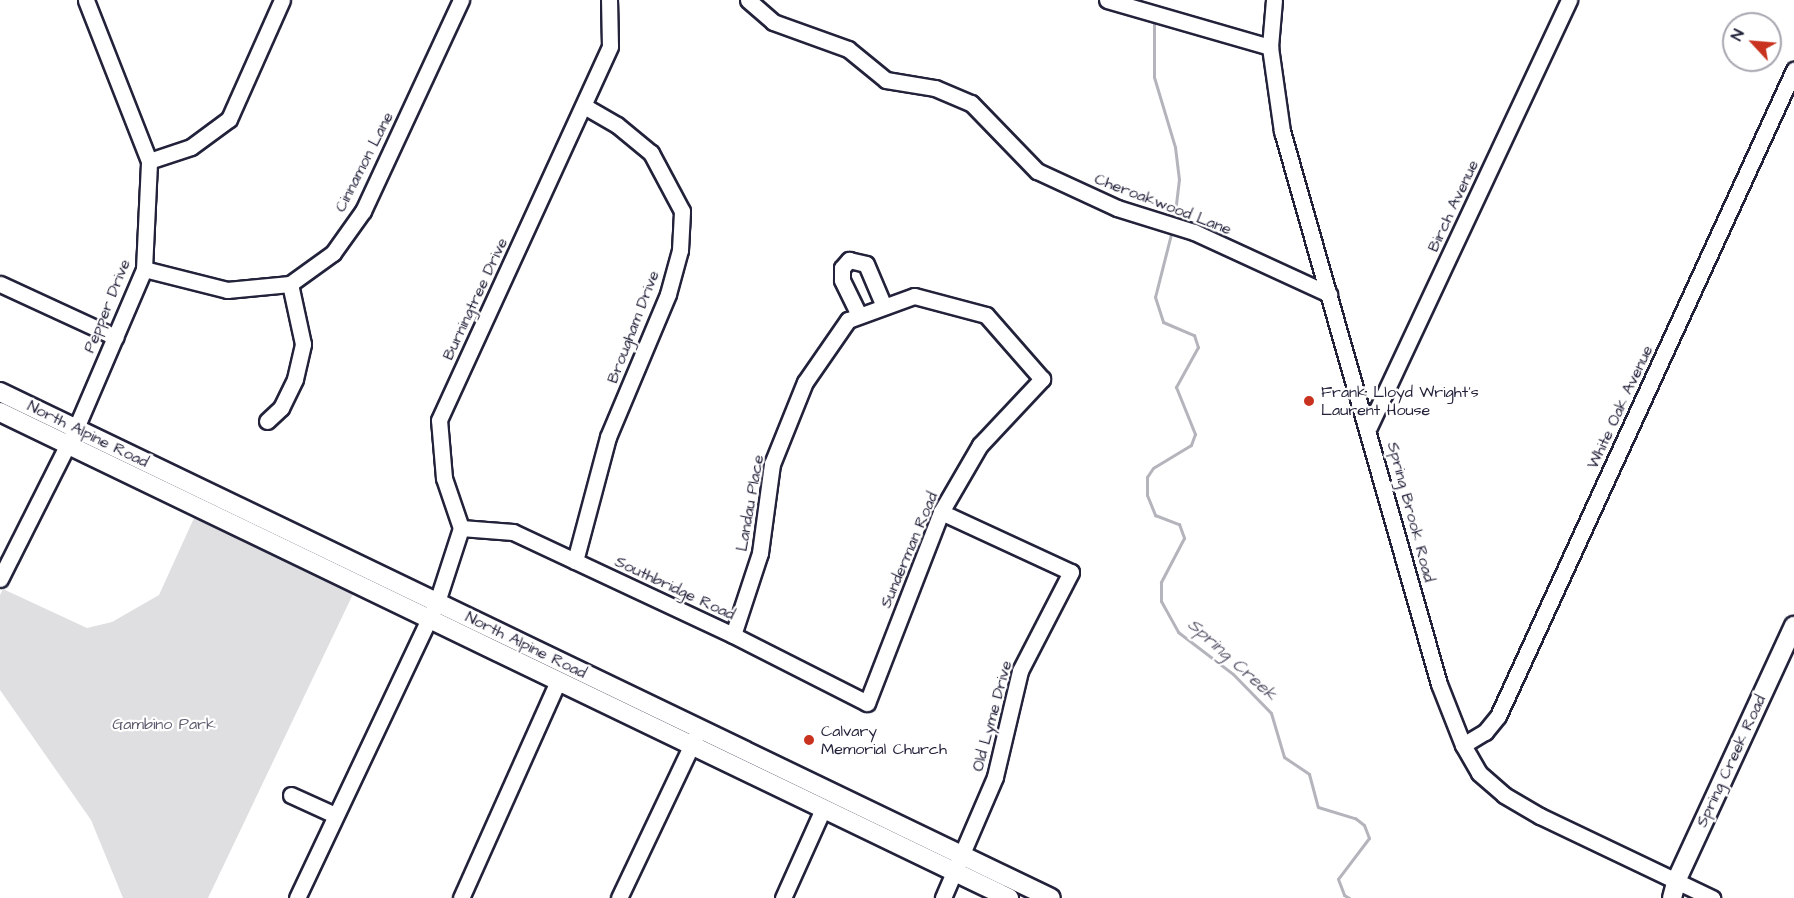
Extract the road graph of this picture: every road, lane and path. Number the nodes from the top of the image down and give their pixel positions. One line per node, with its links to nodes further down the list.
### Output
1 (86, 0): 12 (street, Pepper Drive)
2 (282, 0): 12 (street)
3 (462, 0): 15 (street, Cinnamon Lane)
4 (609, 0): 11 (street, Burningtree Drive)
5 (748, 0): 16 (street, Cheroakwood Lane)
6 (1107, 0): 9 (street)
7 (1274, 0): 9 (street, Spring Brook Road)
8 (1569, 0): 23 (street, Birch Avenue)
9 (1270, 47): 16 (street, Spring Brook Road)
10 (1794, 70): 37 (street, White Oak Avenue)
11 (584, 106): 27 (street, Burningtree Drive); 28 (street, Brougham Drive)
12 (149, 162): 13 (street, Pepper Drive)
13 (144, 270): 15 (street); 19 (street, Pepper Drive)
14 (0, 284): 19 (street)
15 (290, 284): 22 (street)
16 (1329, 294): 23 (street, Spring Brook Road)
17 (883, 304): 18 (street, Sunderman Road); 18 (street); 26 (street, Sunderman Road)
18 (853, 318): 32 (street, Landau Place)
19 (115, 337): 24 (street, Pepper Drive)
20 (0, 392): 24 (main road, North Alpine Road)
21 (0, 412): 25 (main road, North Alpine Road)
22 (267, 421)
23 (1369, 427): 37 (street, Spring Brook Road)
24 (76, 428): 25 (street, Pepper Drive); 30 (main road, North Alpine Road)
25 (67, 445): 29 (street, Pepper Drive); 30 (main road, North Alpine Road)
26 (941, 512): 34 (street, Sunderman Road); 41 (street, Old Lyme Drive)
27 (461, 528): 28 (street, Southbridge Road); 30 (street)
28 (575, 561): 32 (street, Southbridge Road)
29 (0, 579)
30 (433, 610): 33 (main road, North Alpine Road); 35 (main road, North Alpine Road); 40 (street)
31 (1794, 626): 43 (main road, Spring Creek Road)
32 (733, 635): 34 (street, Southbridge Road)
33 (558, 681): 36 (main road, North Alpine Road); 45 (street)
34 (867, 704)
35 (700, 729): 36 (street); 41 (main road, North Alpine Road)
36 (691, 745): 39 (main road, North Alpine Road); 46 (street)
37 (1463, 745): 43 (street, Spring Brook Road)
38 (291, 795): 40 (street)
39 (823, 809): 42 (main road, North Alpine Road); 47 (street)
40 (335, 815): 44 (street)
41 (964, 856): 42 (street, Old Lyme Drive); 50 (main road, North Alpine Road)
42 (955, 872): 48 (street, Old Lyme Drive); 49 (main road, North Alpine Road)
43 (1677, 879): 51 (main road, Spring Creek Road); 52 (street, Spring Brook Road)
44 (297, 898)
45 (461, 898)
46 (619, 898)
47 (783, 898)
48 (943, 898)
49 (1009, 898)
50 (1051, 898)
51 (1672, 898)
52 (1712, 898)

